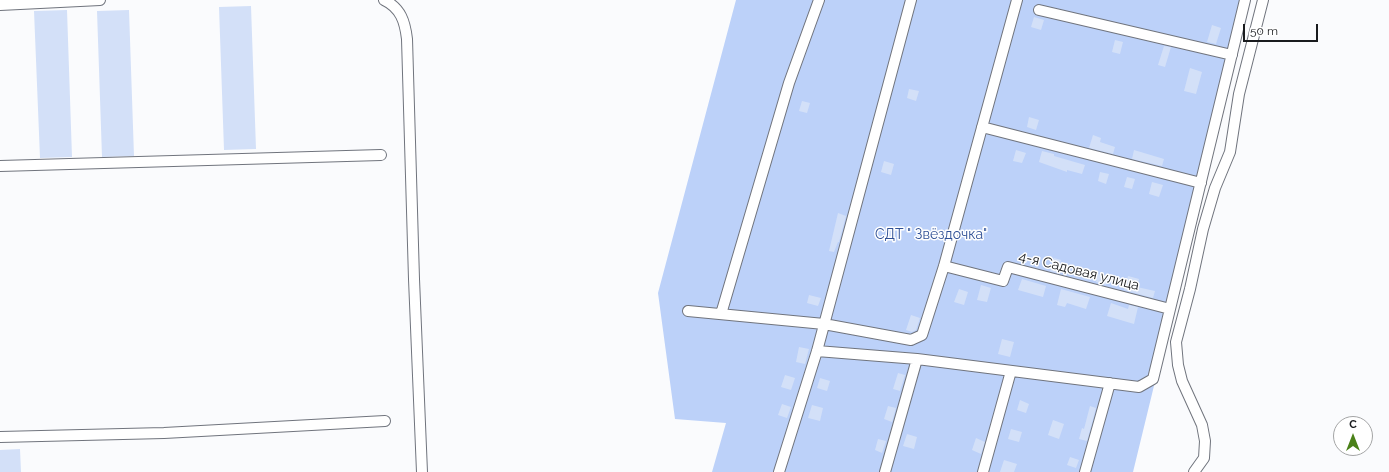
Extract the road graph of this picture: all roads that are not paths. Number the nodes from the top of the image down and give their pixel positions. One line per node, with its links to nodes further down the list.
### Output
1 (100, 0): 8 (lane)
2 (384, 0): 26 (lane)
3 (819, 0): 18 (lane)
4 (911, 0): 19 (lane)
5 (1017, 0): 11 (lane)
6 (1245, 0): 10 (lane)
7 (1263, 0): 31 (lane)
8 (0, 5)
9 (1039, 10): 10 (lane)
10 (1232, 56): 14 (lane)
11 (982, 127): 14 (lane); 15 (lane)
12 (381, 155): 13 (lane)
13 (0, 166)
14 (1201, 183): 16 (lane)
15 (944, 266): 16 (lane, 4-я Садовая улица); 19 (lane)
16 (1170, 309): 23 (lane)
17 (688, 311): 18 (lane)
18 (721, 314): 19 (lane)
19 (824, 324): 20 (lane)
20 (817, 351): 21 (lane); 27 (lane)
21 (918, 359): 22 (lane); 28 (lane)
22 (1011, 371): 23 (lane); 29 (lane)
23 (1110, 383): 30 (lane)
24 (385, 421): 25 (lane)
25 (0, 437)
26 (422, 472)
27 (779, 472)
28 (885, 472)
29 (983, 472)
30 (1085, 472)
31 (1194, 472)

